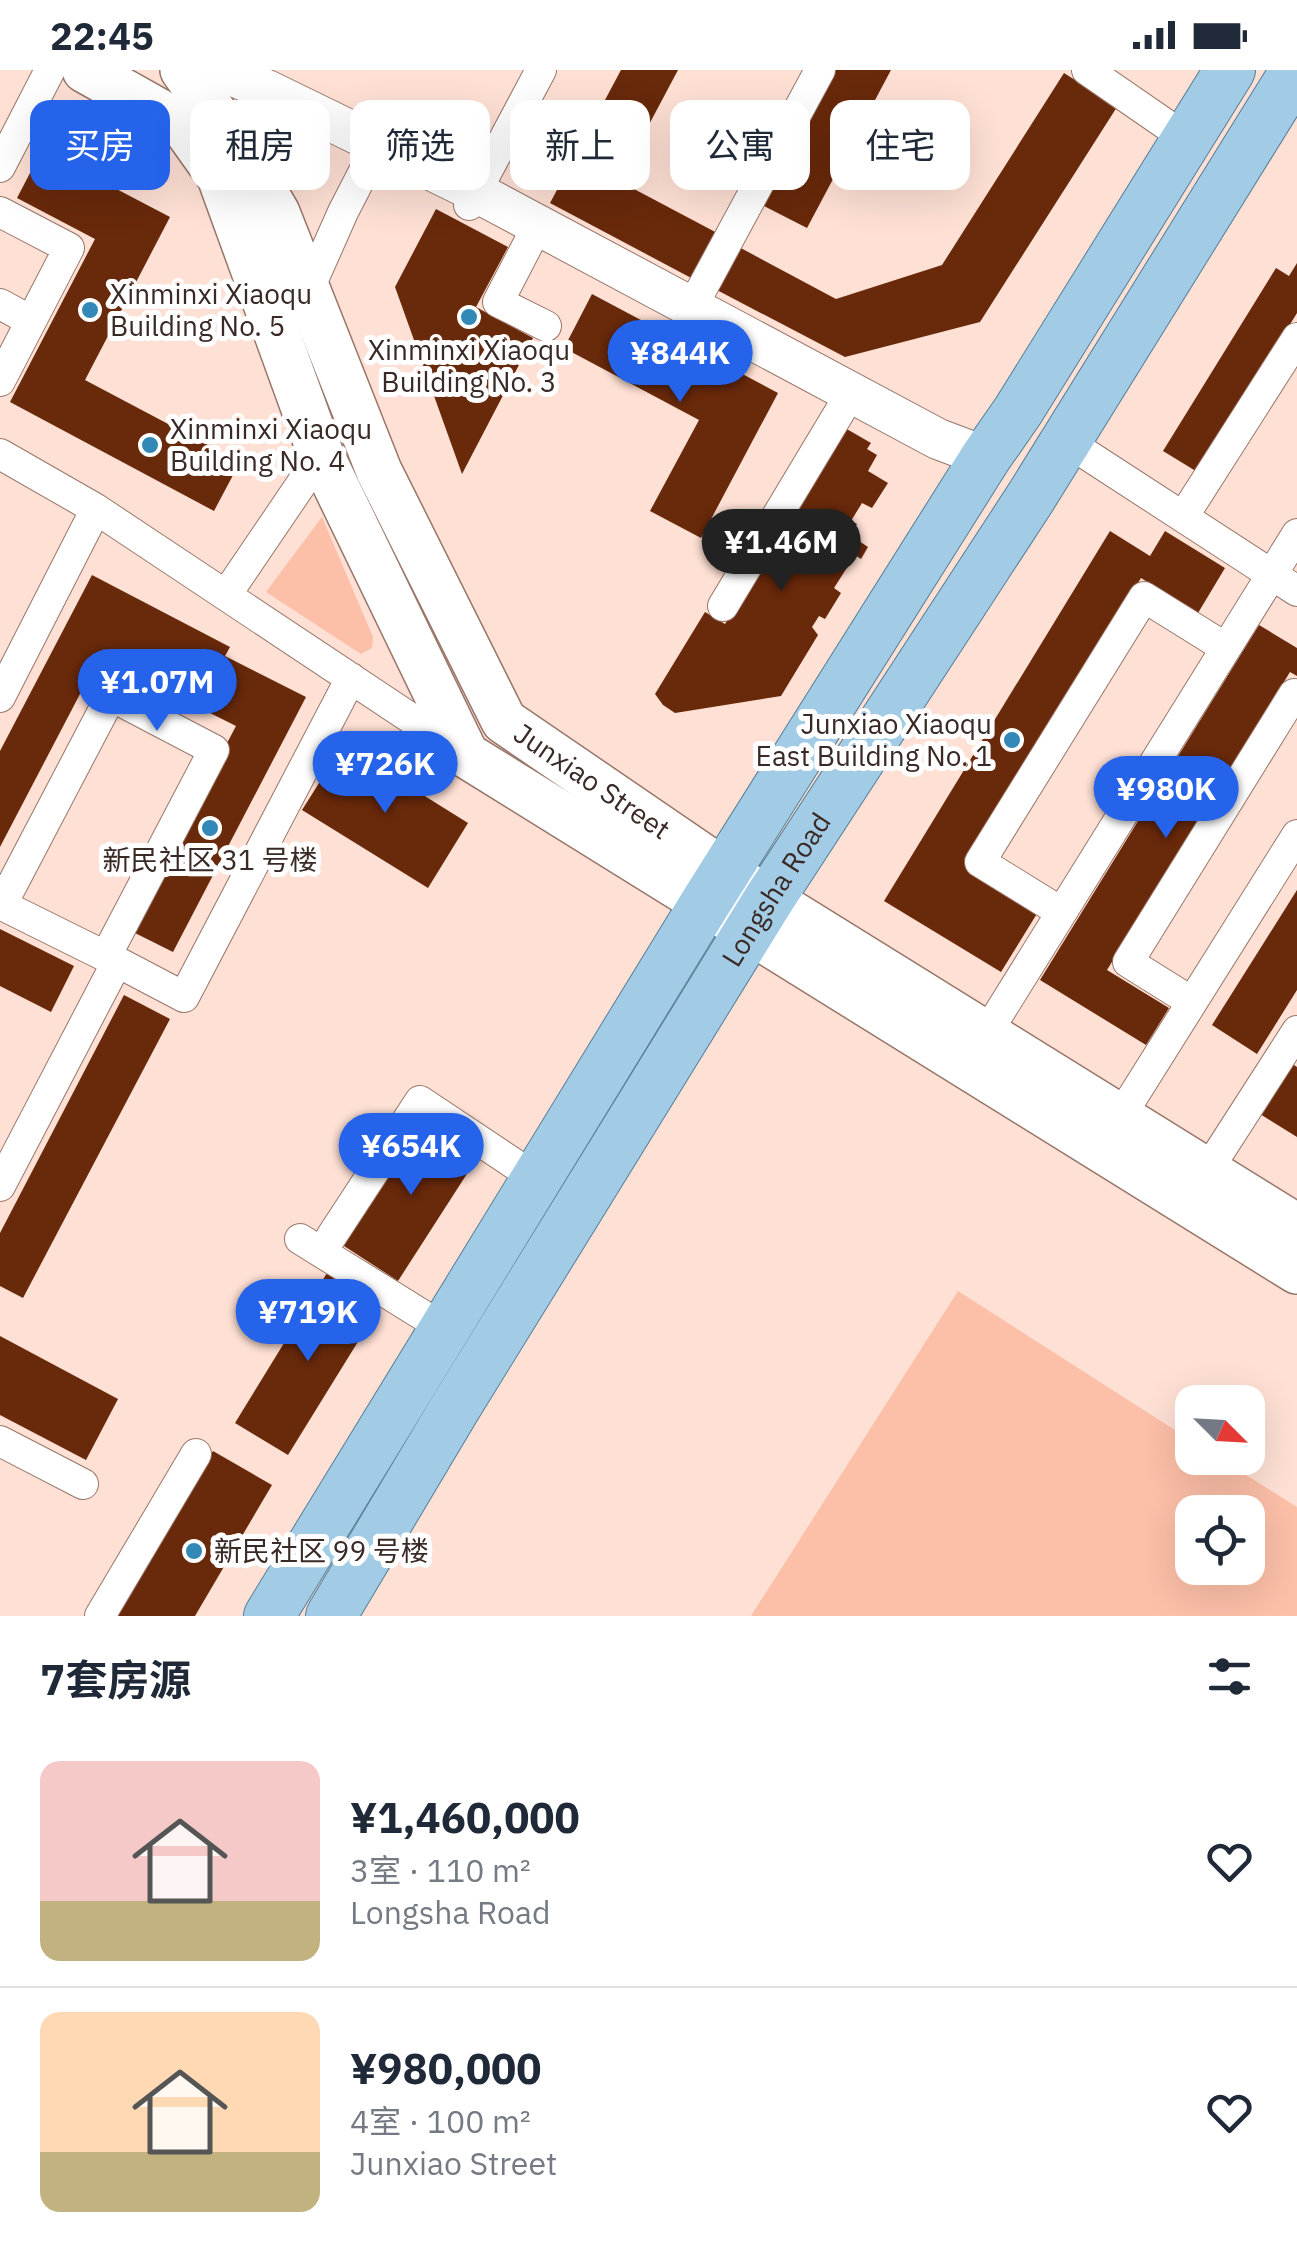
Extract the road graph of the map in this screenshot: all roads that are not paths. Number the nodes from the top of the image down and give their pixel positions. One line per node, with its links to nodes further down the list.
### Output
1 (50, 70): 11 (street)
2 (85, 70): 27 (main road)
3 (541, 70): 14 (street)
4 (820, 70): 19 (street)
5 (1087, 70): 9 (street)
6 (1230, 70): 9 (main road, Longsha Road)
7 (1296, 70): 25 (main road, Longsha Road)
8 (196, 72): 10 (street); 17 (main road, Junxiao Street)
9 (1187, 139): 28 (main road, Longsha Road)
10 (350, 140)
11 (0, 167)
12 (354, 190): 17 (street)
13 (454, 190): 14 (street)
14 (472, 199): 16 (street)
15 (0, 212): 20 (street)
16 (538, 225): 19 (street); 21 (street)
17 (308, 290): 41 (main road, Junxiao Street)
18 (0, 304): 20 (street)
19 (692, 308): 24 (street)
20 (32, 320): 23 (street)
21 (546, 326)
22 (1297, 338): 30 (street)
23 (0, 381)
24 (852, 392): 28 (street); 34 (street)
25 (1066, 442): 30 (street); 44 (main road, Longsha Road)
26 (0, 454): 29 (street, Junxiao Street)
27 (321, 455): 33 (street); 39 (main road)
28 (986, 457): 41 (main road, Longsha Road)
29 (96, 509): 33 (street, Junxiao Street); 37 (street)
30 (1184, 517): 32 (street)
31 (1297, 534): 32 (street)
32 (1284, 583): 35 (street)
33 (226, 595): 36 (street, Junxiao Street)
34 (723, 606)
35 (1226, 648): 43 (street); 43 (street)
36 (351, 678): 39 (street, Junxiao Street); 45 (street)
37 (2, 686)
38 (1297, 696): 46 (street)
39 (466, 754): 41 (main road, Junxiao Street)
40 (1297, 835): 46 (street)
41 (716, 887): 44 (main road, Junxiao Street); 51 (main road, Longsha Road)
42 (1, 904): 45 (street); 45 (street)
43 (1061, 912): 48 (street)
44 (760, 915): 48 (main road, Junxiao Street); 54 (main road, Junxiao Street); 61 (main road, Longsha Road)
45 (117, 962): 52 (street)
46 (1192, 1002): 49 (street)
47 (1297, 1031): 50 (street)
48 (986, 1034): 49 (main road, Junxiao Street)
49 (1120, 1117): 50 (main road, Junxiao Street)
50 (1207, 1172): 53 (main road, Junxiao Street)
51 (537, 1179): 55 (main road, Longsha Road); 55 (street)
52 (0, 1186)
53 (1297, 1228)
54 (1297, 1271)
55 (445, 1329): 60 (main road, Longsha Road)
56 (0, 1441): 58 (street)
57 (196, 1454): 59 (street)
58 (83, 1484)
59 (100, 1616)
60 (269, 1616)
61 (331, 1616)

